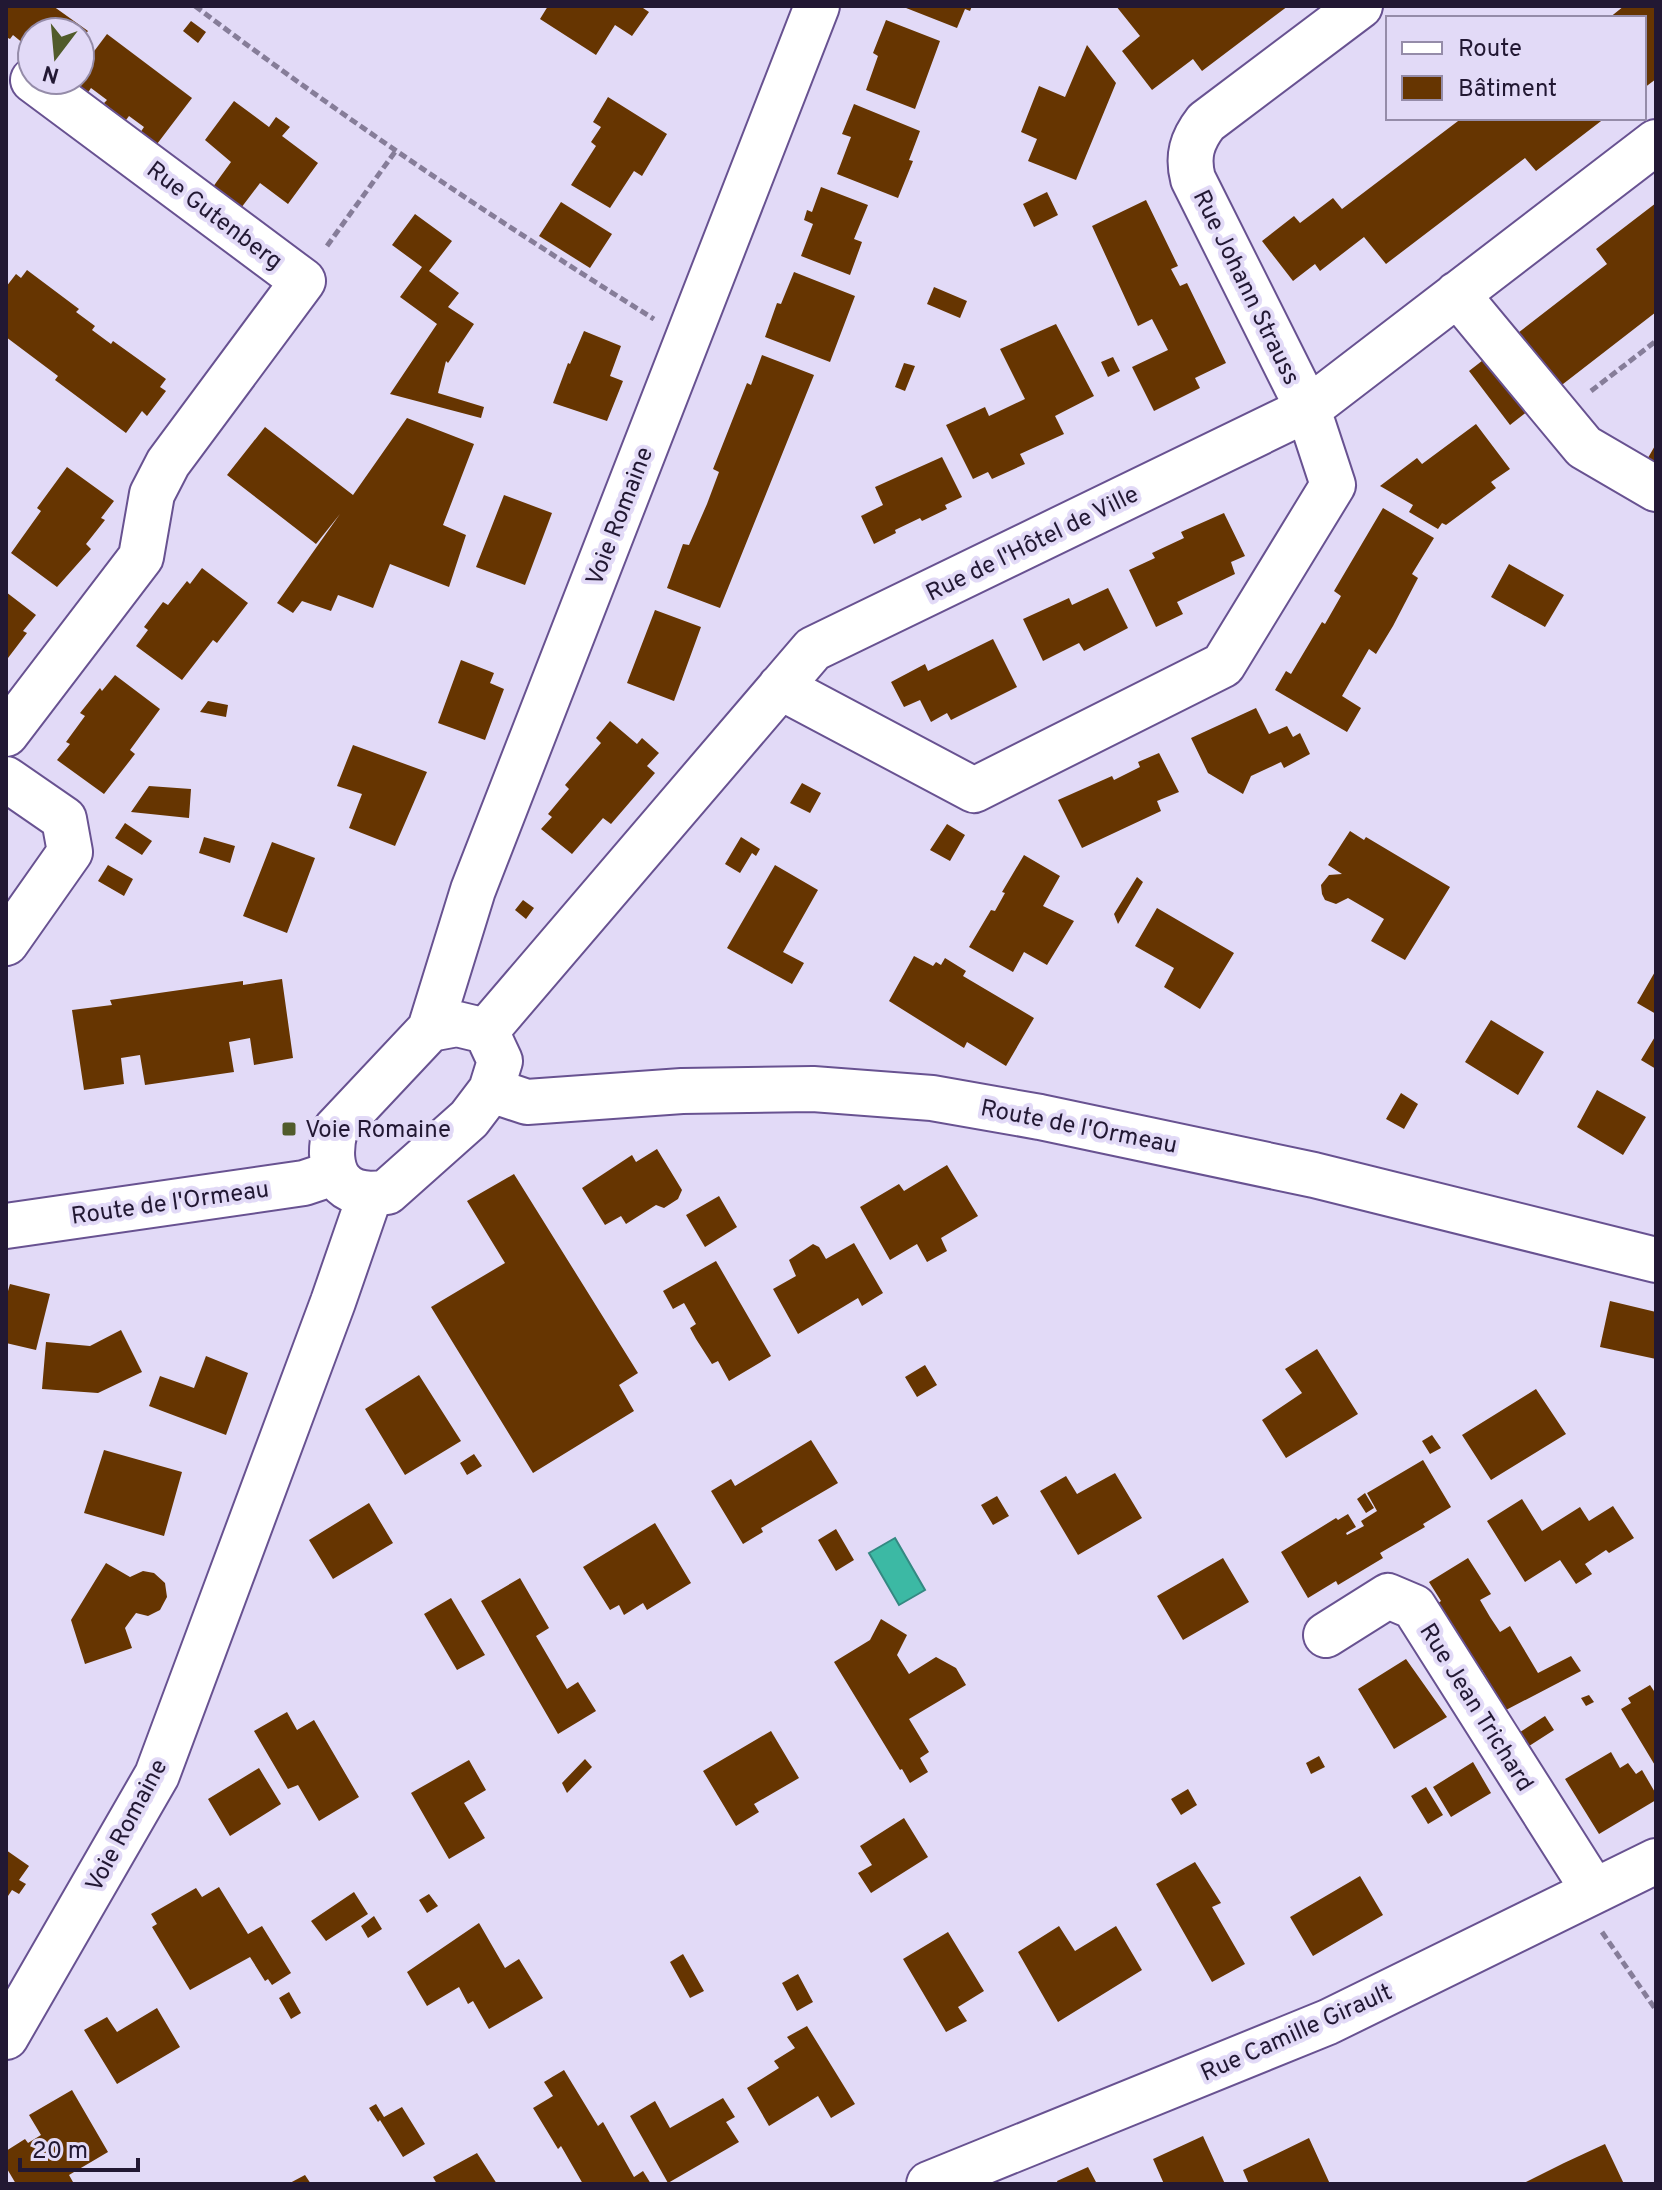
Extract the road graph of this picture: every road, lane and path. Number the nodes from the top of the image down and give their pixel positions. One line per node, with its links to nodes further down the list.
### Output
1 (195, 6): 6 (path)
2 (817, 6): 9 (street, Voie Romaine)
3 (1360, 6): 11 (street, Rue Johann Strauss)
4 (54, 96): 7 (street, Rue Gutenberg)
5 (1656, 142): 8 (street, Rue de l'Hôtel de Ville)
6 (397, 149): 7 (path); 9 (path)
7 (303, 281): 15 (street, Rue Gutenberg)
8 (1457, 294): 11 (street, Rue de l'Hôtel de Ville); 12 (street)
9 (688, 340): 18 (street, Voie Romaine)
10 (1656, 341): 12 (path)
11 (1308, 409): 14 (street, Rue de l'Hôtel de Ville); 14 (street, Rue Johann Strauss)
12 (1558, 416): 13 (street)
13 (1656, 489)
14 (780, 687): 19 (street, Rue de l'Hôtel de Ville)
15 (6, 734)
16 (6, 779): 17 (street)
17 (6, 943)
18 (430, 1029): 19 (street); 21 (street, Voie Romaine)
19 (486, 1031): 20 (street)
20 (491, 1090): 21 (street, Route de l'Ormeau); 23 (street, Route de l'Ormeau)
21 (352, 1184): 22 (street, Route de l'Ormeau); 28 (street, Voie Romaine)
22 (6, 1226)
23 (1656, 1260)
24 (1326, 1635): 26 (street, Rue Jean Trichard)
25 (1656, 1861): 26 (street, Rue Camille Girault)
26 (1586, 1895): 27 (path); 29 (street, Rue Camille Girault)
27 (1656, 2010)
28 (6, 2037)
29 (929, 2184)

